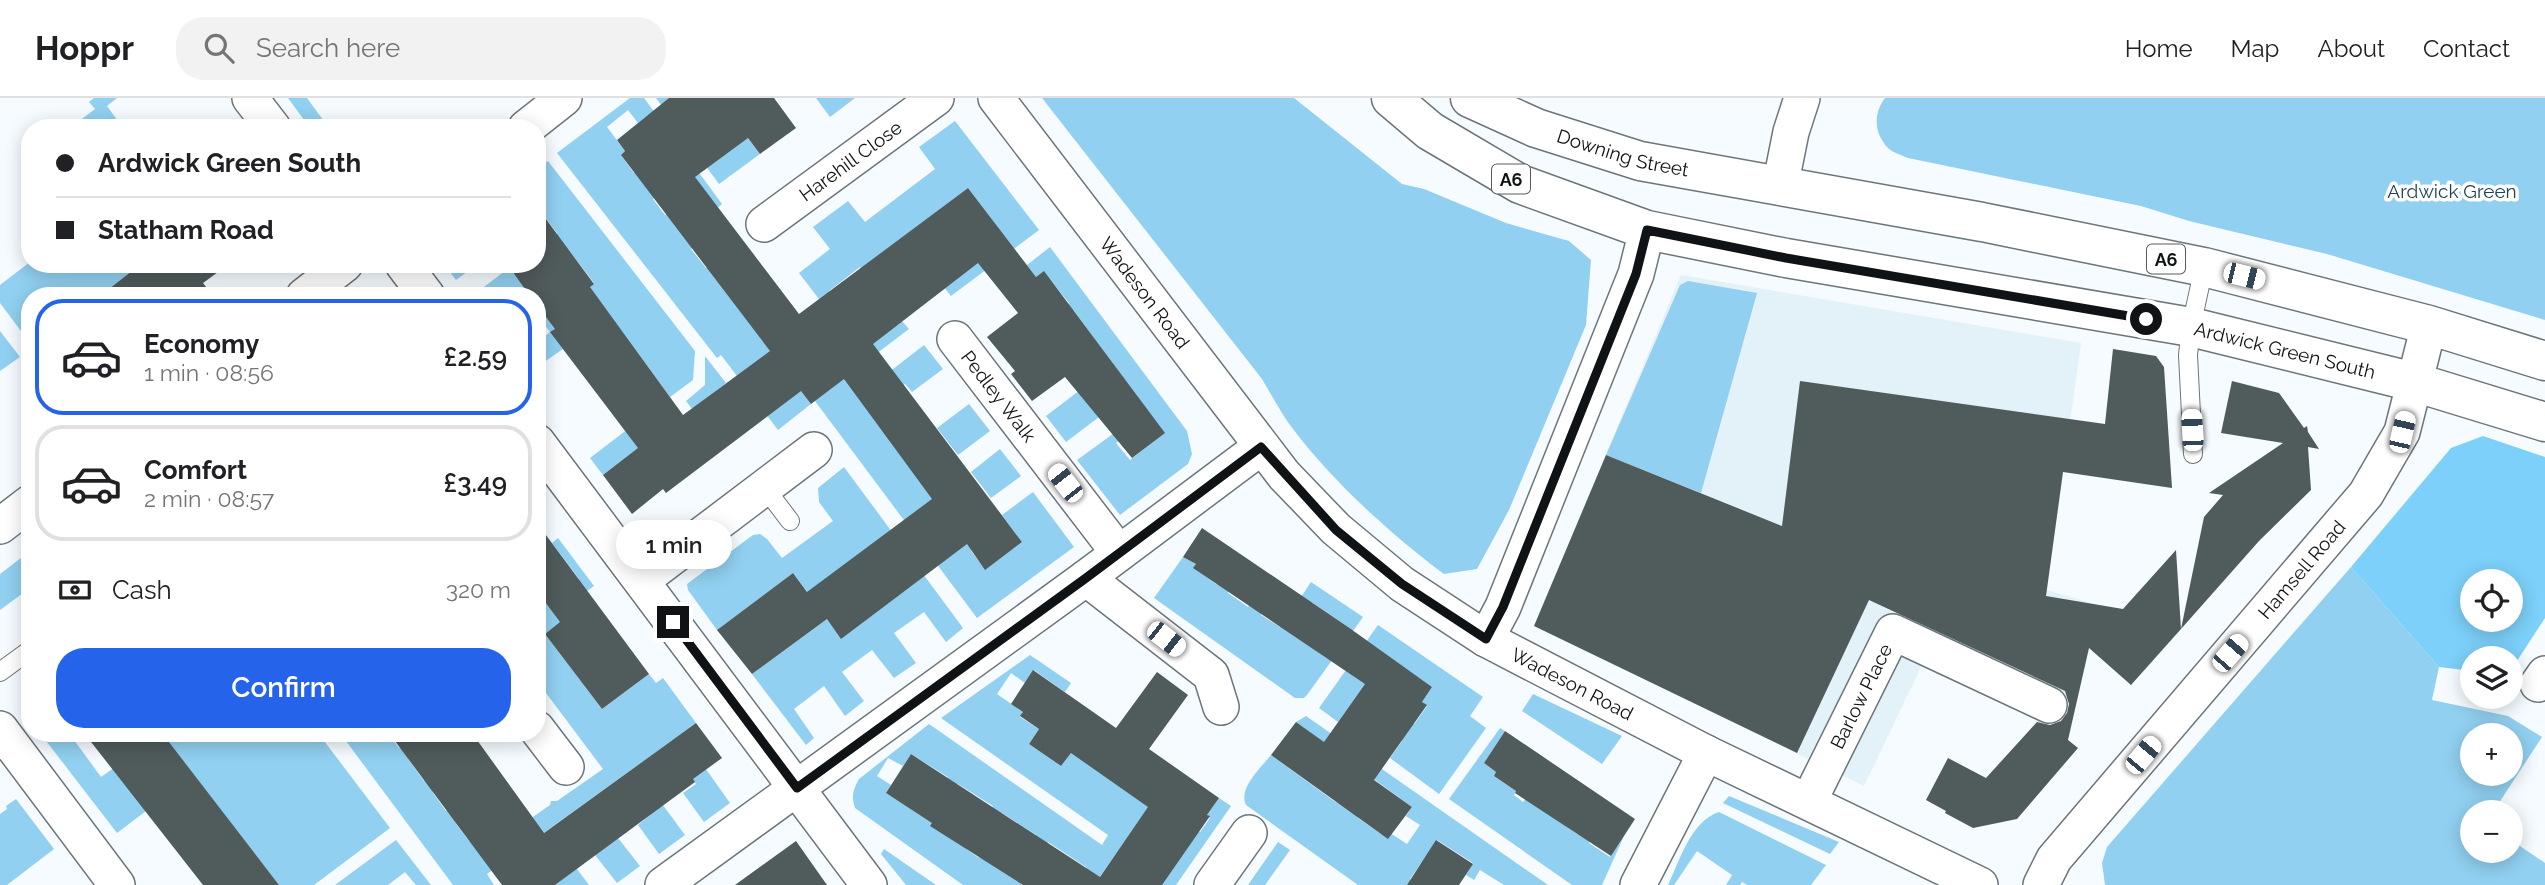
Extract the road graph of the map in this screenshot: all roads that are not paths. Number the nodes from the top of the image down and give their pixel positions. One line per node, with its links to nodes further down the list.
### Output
1 (250, 98): 8 (street)
2 (564, 98): 9 (street)
3 (936, 98): 11 (street, Harehill Close)
4 (996, 98): 22 (street, Wadeson Road)
5 (1391, 98): 12 (highway, A6)
6 (1470, 98): 10 (highway, Downing Street / A6)
7 (1802, 98): 10 (street)
8 (266, 119)
9 (537, 119)
10 (1780, 187): 13 (highway, A6)
11 (764, 224)
12 (1647, 230): 17 (highway, Ardwick Green South / A6); 33 (street)
13 (2204, 267): 16 (highway, A6); 17 (lane)
14 (333, 273): 15 (street)
15 (316, 287)
16 (2429, 325): 19 (highway, A6); 20 (street, Hamsell Road)
17 (2191, 327): 20 (highway, Ardwick Green South / A6); 25 (lane)
18 (955, 339): 30 (street, Pedley Walk)
19 (2545, 361)
20 (2414, 382): 21 (highway, Ardwick Green South / A6); 51 (street, Hamsell Road)
21 (2545, 422)
22 (1261, 447): 30 (street); 33 (street, Wadeson Road)
23 (814, 450): 26 (street)
24 (546, 454): 32 (street)
25 (2193, 454)
26 (765, 488): 28 (lane); 32 (street)
27 (21, 510): 29 (street)
28 (790, 521)
29 (0, 526)
30 (1119, 554): 31 (street)
31 (1086, 578): 37 (street); 42 (street)
32 (642, 580): 42 (street)
33 (1486, 639): 40 (street, Wadeson Road)
34 (21, 657): 35 (lane)
35 (0, 672)
36 (2049, 705): 43 (street, Barlow Place)
37 (1221, 707)
38 (0, 729): 45 (street)
39 (546, 740): 41 (street)
40 (1706, 753): 43 (street, Wadeson Road); 49 (street)
41 (566, 766)
42 (797, 788): 46 (street); 47 (street)
43 (1809, 801): 50 (street, Wadeson Road)
44 (1249, 834): 48 (street)
45 (117, 885)
46 (663, 885)
47 (869, 885)
48 (1212, 885)
49 (1638, 885)
50 (1980, 885)
51 (2041, 885)

